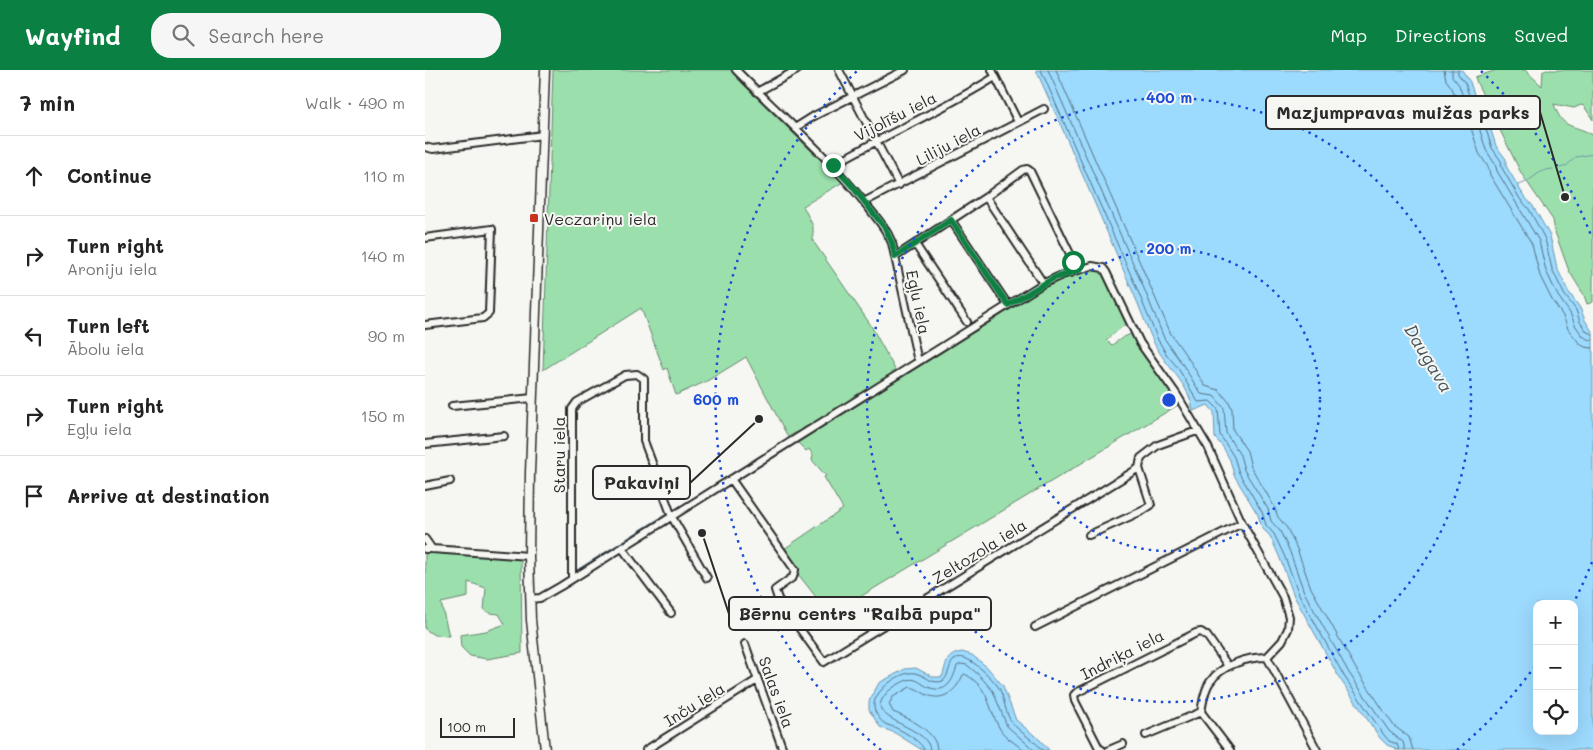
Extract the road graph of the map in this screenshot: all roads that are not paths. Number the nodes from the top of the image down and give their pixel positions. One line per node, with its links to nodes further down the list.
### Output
1 (545, 70): 12 (main road)
2 (736, 70): 7 (street, Egļu iela)
3 (797, 70): 7 (street)
4 (839, 70): 8 (street)
5 (905, 70): 8 (street)
6 (994, 73): 10 (street); 13 (street, Vijolīšu iela)
7 (757, 92): 11 (street, Egļu iela)
8 (853, 97): 11 (street); 13 (street)
9 (1045, 109): 10 (street, Liliju iela)
10 (1018, 122): 18 (street, Liliju iela)
11 (795, 128): 17 (street, Egļu iela)
12 (543, 135): 15 (street); 31 (main road)
13 (876, 141): 17 (street, Vijolīšu iela); 18 (street)
14 (425, 147): 15 (street)
15 (433, 149): 16 (street)
16 (425, 154)
17 (833, 165): 20 (street, Egļu iela)
18 (899, 185): 20 (street, Liliju iela)
19 (986, 197): 21 (street); 25 (street); 26 (street)
20 (864, 202): 24 (street, Egļu iela)
21 (951, 220): 23 (street); 27 (street)
22 (425, 238): 29 (street)
23 (915, 244): 24 (street); 28 (street)
24 (895, 257): 30 (street, Egļu iela)
25 (1071, 273): 26 (street); 33 (street)
26 (1043, 283): 27 (street)
27 (1008, 305): 30 (street)
28 (967, 322)
29 (425, 325)
30 (919, 361): 37 (street)
31 (533, 398): 32 (street); 46 (main road)
32 (452, 406)
33 (1197, 431): 36 (street); 41 (street)
34 (504, 436): 35 (street)
35 (425, 444)
36 (1139, 468): 37 (street, Zeltozola iela); 42 (street)
37 (731, 479): 40 (street)
38 (450, 481): 39 (street)
39 (425, 486)
40 (672, 517): 44 (street); 47 (street); 48 (street, Staru iela)
41 (1242, 523): 51 (street); 53 (street)
42 (1089, 535)
43 (425, 539): 45 (street)
44 (621, 548): 48 (street); 50 (street)
45 (428, 549): 46 (street)
46 (529, 556): 49 (main road)
47 (707, 578)
48 (573, 579): 49 (street)
49 (530, 599): 59 (main road)
50 (671, 613)
51 (1035, 626)
52 (745, 644): 55 (street, Salas iela)
53 (1267, 657): 54 (street); 65 (street)
54 (1228, 666): 56 (street); 62 (street, Indriķa iela)
55 (757, 680): 60 (street, Inču iela); 61 (street, Salas iela)
56 (1201, 712): 57 (street); 64 (street)
57 (1146, 736)
58 (1123, 744): 63 (street)
59 (545, 750)
60 (646, 750)
61 (783, 750)
62 (1102, 750)
63 (1109, 750)
64 (1230, 750)
65 (1317, 750)

